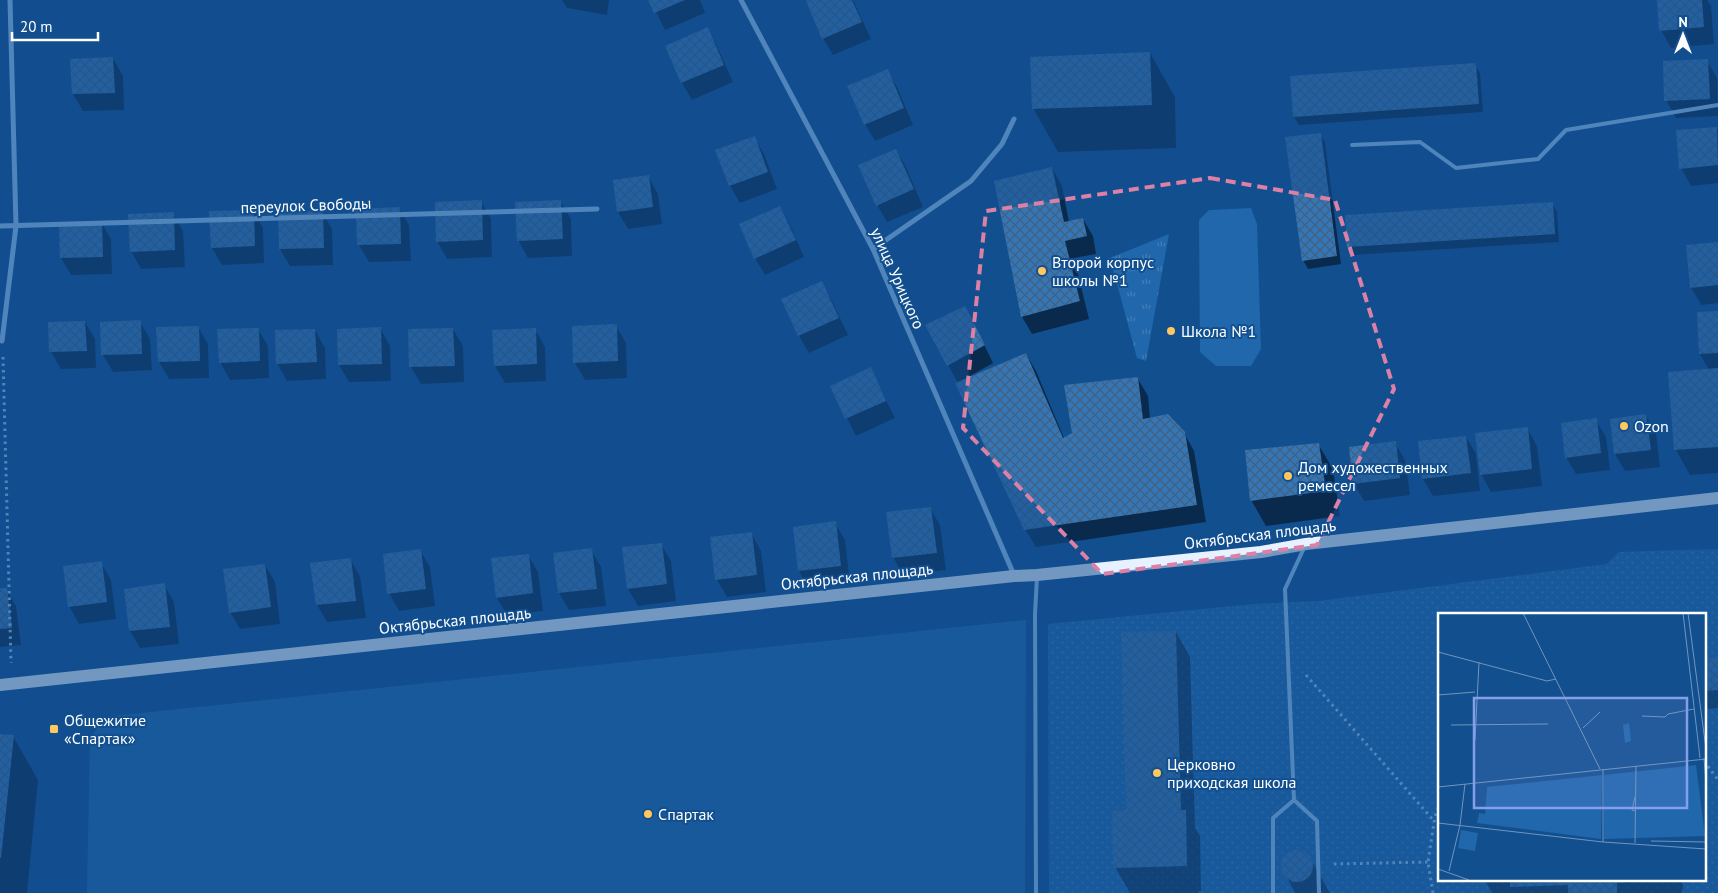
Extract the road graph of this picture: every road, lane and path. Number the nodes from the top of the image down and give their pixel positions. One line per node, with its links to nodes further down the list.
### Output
1 (10, 0): 8 (street)
2 (741, 0): 9 (street, улица Урицкого)
3 (1718, 105): 5 (lane)
4 (1014, 119): 9 (street)
5 (1352, 145)
6 (597, 209): 8 (street, переулок Свободы)
7 (0, 226): 8 (street, переулок Свободы)
8 (16, 226): 10 (street)
9 (873, 249): 14 (street, улица Урицкого)
10 (2, 341): 16 (path)
11 (1718, 498): 12 (main road, Октябрьская площадь)
12 (1306, 544): 13 (main road, Октябрьская площадь); 15 (lane)
13 (1037, 575): 14 (main road, Октябрьская площадь); 24 (lane)
14 (1014, 576): 16 (main road, Октябрьская площадь)
15 (1288, 655): 19 (lane); 21 (path)
16 (6, 684)
17 (1706, 764): 18 (path)
18 (1718, 780)
19 (1294, 800): 23 (lane); 25 (lane)
20 (1438, 810): 21 (path)
21 (1434, 821): 22 (path)
22 (1428, 862): 23 (path); 27 (path)
23 (1318, 865): 26 (lane)
24 (1036, 893)
25 (1273, 893)
26 (1319, 893)
27 (1433, 893)

